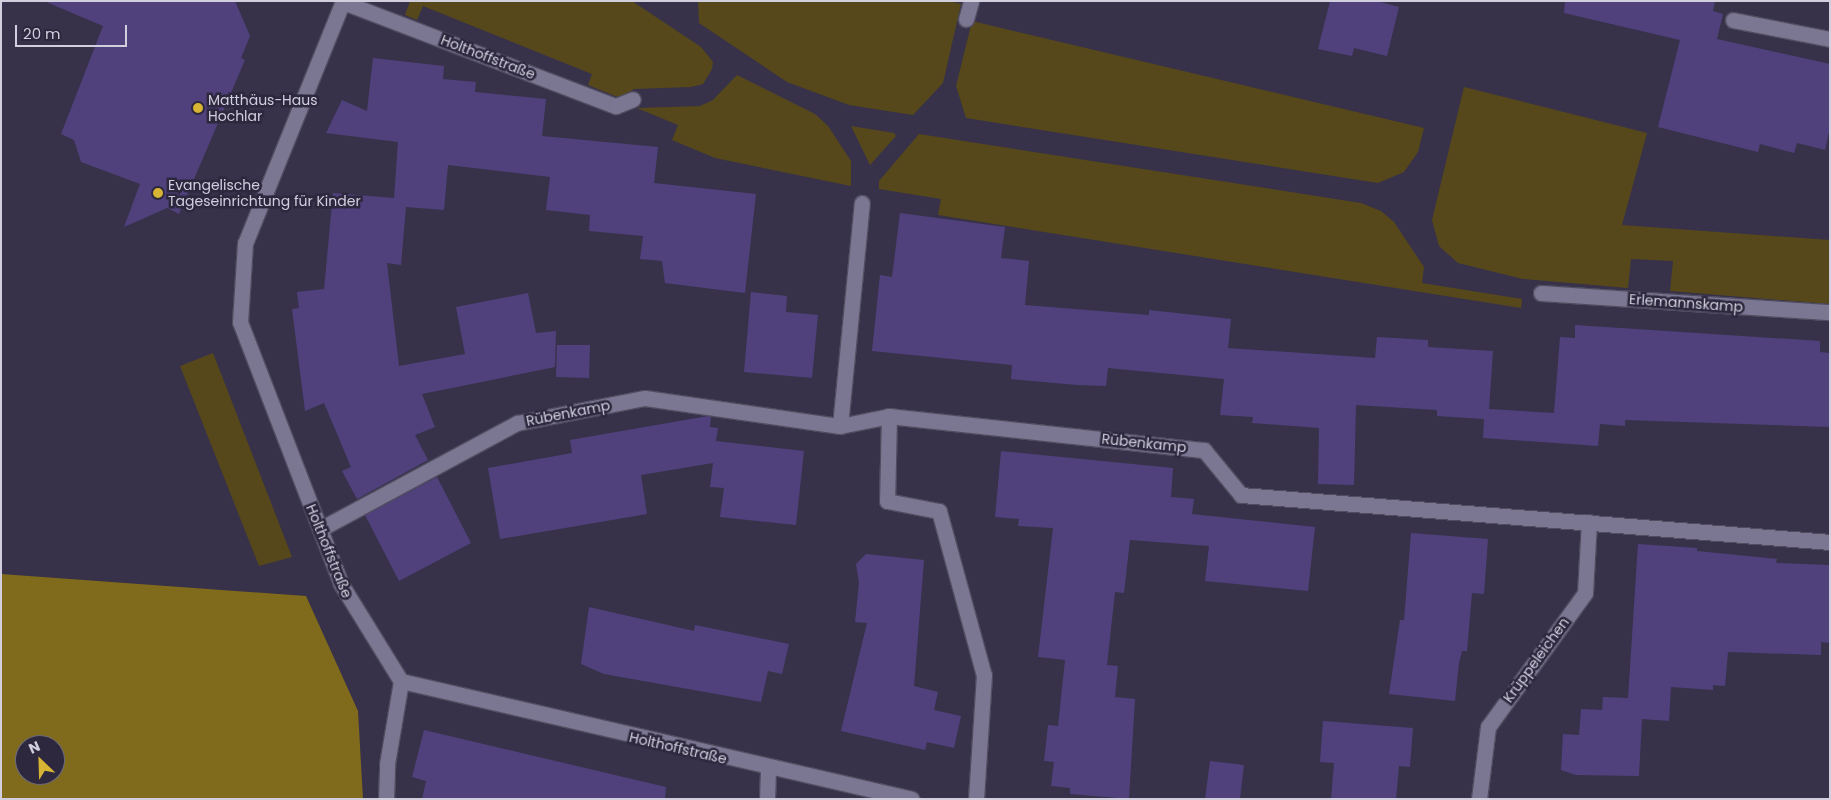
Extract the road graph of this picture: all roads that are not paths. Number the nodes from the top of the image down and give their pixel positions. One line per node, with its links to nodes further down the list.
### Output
1 (971, 1): 3 (street)
2 (343, 2): 6 (street, Holthoffstraße); 13 (street, Holthoffstraße)
3 (966, 19)
4 (1733, 20): 5 (street)
5 (1830, 39)
6 (633, 99)
7 (862, 203): 11 (street)
8 (1541, 294): 9 (street, Erlemannskamp)
9 (1830, 312)
10 (889, 416): 11 (street, Rübenkamp); 12 (street, Rübenkamp); 20 (street)
11 (840, 426): 13 (street, Rübenkamp)
12 (1589, 522): 14 (street); 21 (street, Krüppeleichen)
13 (320, 529): 15 (street, Holthoffstraße)
14 (1830, 542)
15 (401, 681): 16 (street, Holthoffstraße); 17 (street)
16 (768, 769): 18 (street); 19 (street, Holthoffstraße)
17 (386, 799)
18 (767, 799)
19 (912, 799)
20 (976, 799)
21 (1479, 799)

